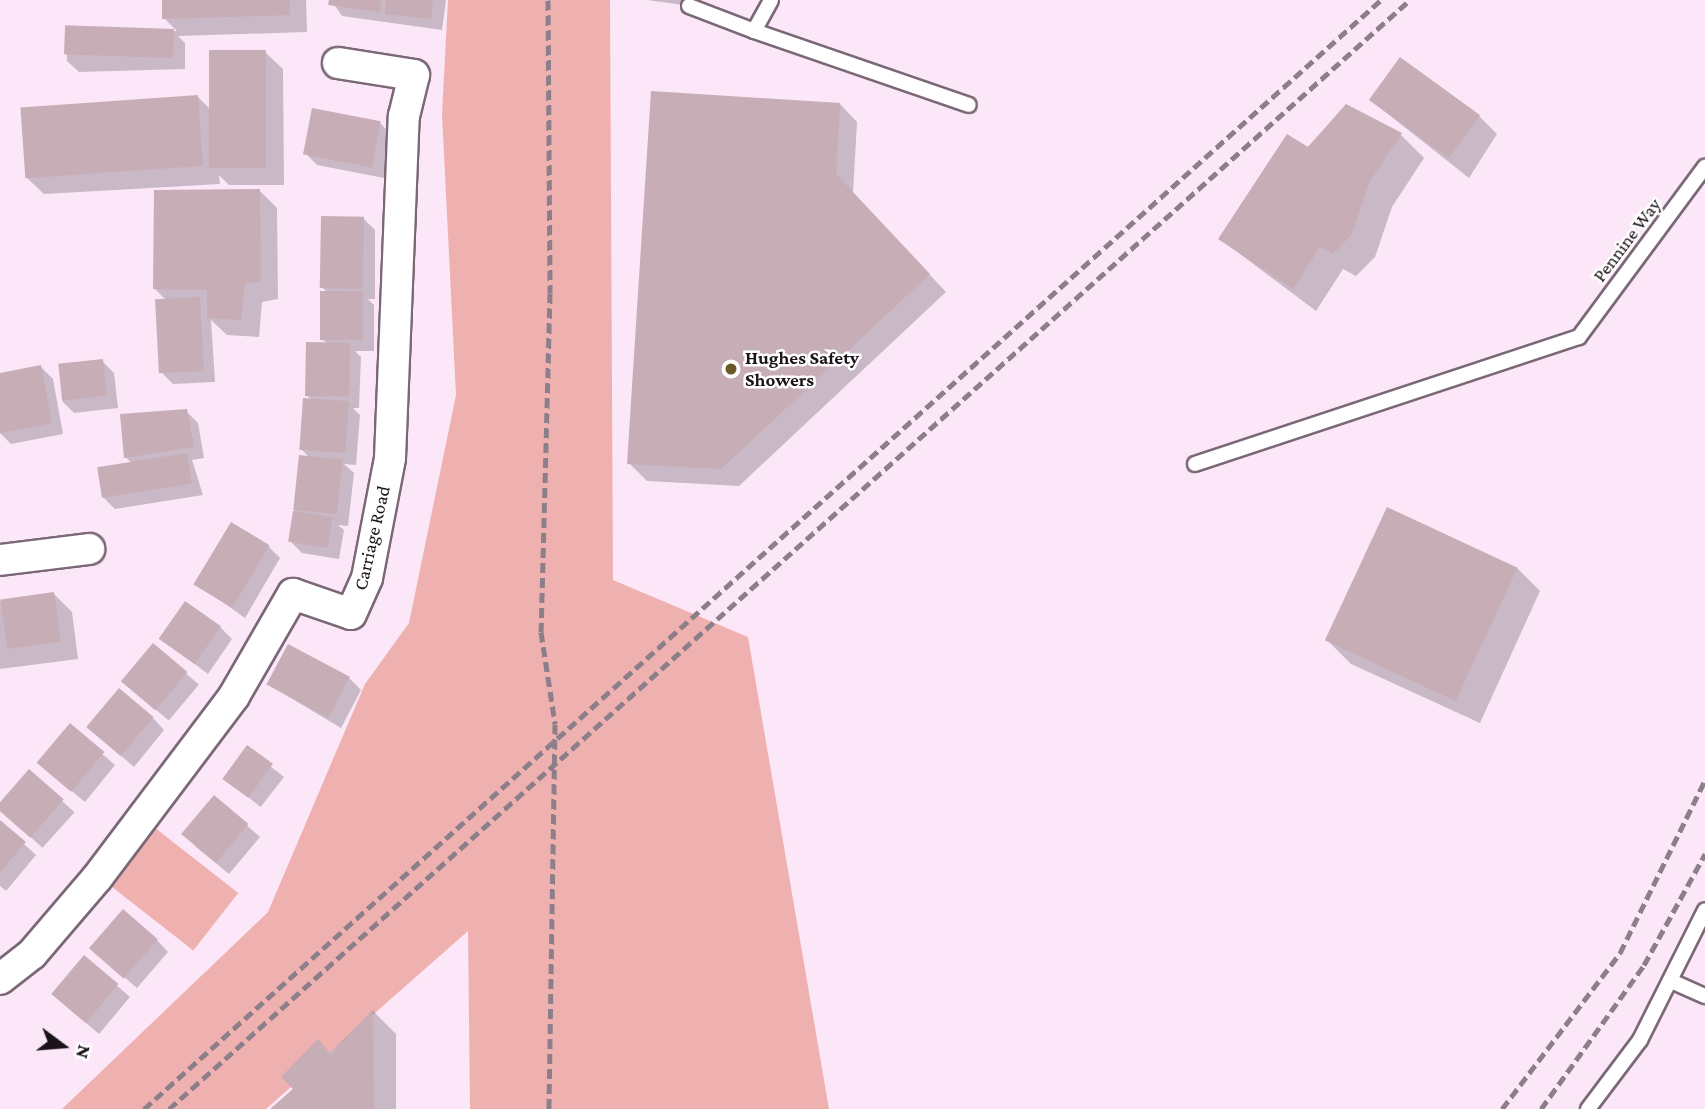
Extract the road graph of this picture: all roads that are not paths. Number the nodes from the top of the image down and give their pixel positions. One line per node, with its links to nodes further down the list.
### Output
1 (771, 0): 3 (lane)
2 (689, 6): 3 (lane)
3 (754, 31): 5 (lane)
4 (338, 63): 11 (street, Carriage Road)
5 (969, 106)
6 (1705, 167): 7 (lane, Pennine Way)
7 (1195, 464)
8 (89, 549): 9 (street)
9 (0, 560)
10 (1705, 910): 12 (lane)
11 (0, 979)
12 (1671, 981): 13 (lane); 14 (lane)
13 (1705, 996)
14 (1588, 1109)

